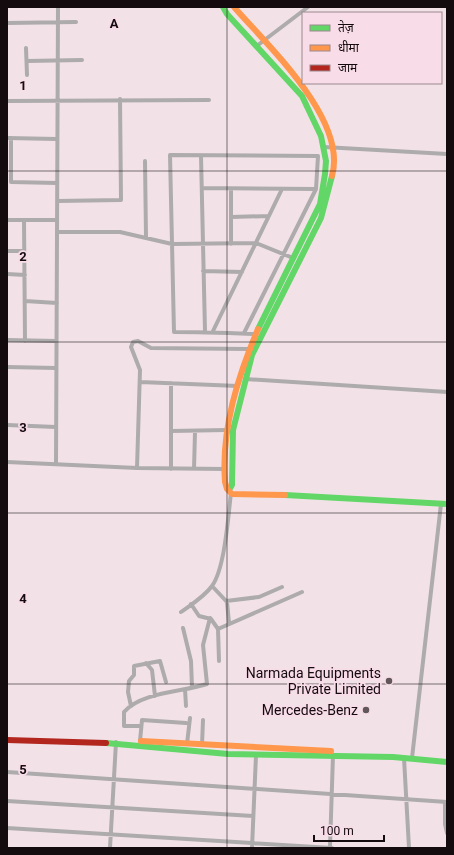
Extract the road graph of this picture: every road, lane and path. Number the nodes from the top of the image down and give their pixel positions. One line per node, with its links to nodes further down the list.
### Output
1 (58, 7): 5 (street)
2 (224, 7): 9 (street)
3 (234, 7): 8 (street)
4 (308, 7): 8 (street)
5 (58, 22): 6 (street); 7 (street); 13 (street)
6 (76, 22)
7 (7, 23)
8 (263, 40): 9 (street); 22 (street)
9 (258, 45): 21 (street)
10 (26, 48): 12 (street)
11 (82, 60): 13 (street)
12 (27, 61): 13 (street); 14 (street)
13 (57, 61): 16 (street)
14 (27, 75)
15 (120, 99): 16 (street); 17 (street); 31 (street)
16 (57, 100): 18 (street); 20 (street)
17 (209, 100)
18 (7, 101)
19 (9, 138): 20 (street); 26 (street)
20 (57, 140): 26 (street)
21 (324, 147): 22 (street); 46 (street)
22 (333, 148): 23 (street); 63 (street)
23 (447, 154)
24 (201, 156): 27 (street); 30 (street); 40 (street)
25 (145, 161): 38 (street)
26 (57, 183): 31 (street)
27 (202, 188): 28 (street); 41 (street)
28 (231, 189): 29 (street); 33 (street)
29 (282, 189): 30 (street); 32 (street)
30 (316, 190): 45 (street)
31 (57, 201): 36 (street)
32 (269, 216): 33 (street); 39 (street)
33 (231, 217): 42 (street)
34 (7, 220): 35 (street)
35 (24, 220): 36 (street); 44 (street)
36 (57, 220): 37 (street)
37 (57, 232): 38 (street); 52 (street)
38 (146, 237): 40 (street)
39 (256, 243): 42 (street); 45 (street); 48 (street)
40 (172, 244): 41 (street); 54 (street)
41 (203, 244): 42 (street); 47 (street)
42 (231, 244)
43 (7, 251): 44 (street)
44 (24, 251): 50 (street)
45 (283, 254): 46 (street); 55 (street)
46 (293, 258): 56 (street)
47 (203, 271): 48 (street); 54 (street)
48 (242, 272): 53 (street)
49 (7, 274): 50 (street)
50 (25, 275): 51 (street)
51 (25, 302): 52 (street); 58 (street)
52 (56, 303): 59 (street)
53 (213, 331): 54 (street); 55 (street)
54 (204, 332)
55 (244, 333): 56 (street)
56 (256, 334): 60 (street)
57 (7, 340): 58 (street)
58 (25, 341): 59 (street)
59 (56, 341): 62 (street)
60 (248, 349): 64 (street); 66 (street)
61 (7, 367): 62 (street)
62 (56, 368): 69 (street)
63 (246, 379): 67 (street); 79 (street)
64 (140, 382): 65 (street); 75 (street)
65 (171, 383): 66 (street); 71 (street)
66 (238, 386): 70 (street)
67 (447, 392)
68 (7, 425): 69 (street)
69 (56, 427): 74 (street)
70 (227, 430): 72 (street); 78 (street)
71 (171, 431): 72 (street); 76 (street)
72 (195, 432): 77 (street)
73 (7, 462): 74 (street)
74 (56, 464): 75 (street)
75 (137, 468): 76 (street)
76 (171, 469): 77 (street)
77 (194, 469): 78 (street)
78 (225, 469): 79 (street)
79 (230, 492): 80 (street); 81 (street)
80 (444, 504): 110 (street)
81 (212, 586): 84 (street); 85 (street)
82 (282, 587): 84 (street)
83 (302, 592): 88 (street)
84 (226, 601): 88 (street)
85 (191, 604): 86 (street); 87 (street)
86 (181, 612)
87 (210, 618): 90 (street); 94 (street)
88 (229, 623): 90 (street)
89 (183, 628): 94 (street)
90 (218, 629): 91 (street)
91 (219, 661)
92 (146, 663): 93 (street); 96 (street); 97 (street)
93 (166, 682)
94 (192, 687): 95 (street)
95 (184, 688): 96 (street); 98 (street)
96 (155, 696): 97 (street)
97 (131, 706): 102 (street)
98 (186, 706)
99 (190, 718): 106 (street)
100 (203, 720): 107 (street)
101 (186, 723): 102 (street)
102 (140, 726): 105 (street)
103 (7, 739): 104 (street)
104 (116, 741): 105 (street); 108 (street); 115 (street)
105 (140, 741): 106 (street)
106 (187, 744): 107 (street)
107 (202, 745): 110 (street)
108 (256, 755): 109 (street); 116 (street)
109 (333, 755): 111 (street); 117 (street)
110 (412, 756): 111 (street); 112 (street); 113 (street)
111 (404, 758): 118 (street)
112 (447, 758)
113 (447, 762)
114 (7, 772): 115 (street)
115 (114, 780): 116 (street); 121 (street)
116 (255, 789): 117 (street); 122 (street)
117 (331, 794): 118 (street); 127 (street)
118 (406, 799): 120 (street); 130 (street)
119 (7, 801): 121 (street)
120 (446, 802): 125 (street)
121 (112, 808): 122 (street); 124 (street)
122 (253, 816): 126 (street)
123 (7, 828): 124 (street)
124 (110, 834): 126 (street); 128 (street)
125 (447, 834)
126 (252, 842): 127 (street); 129 (street)
127 (331, 847)
128 (110, 848)
129 (252, 848)
130 (409, 848)

